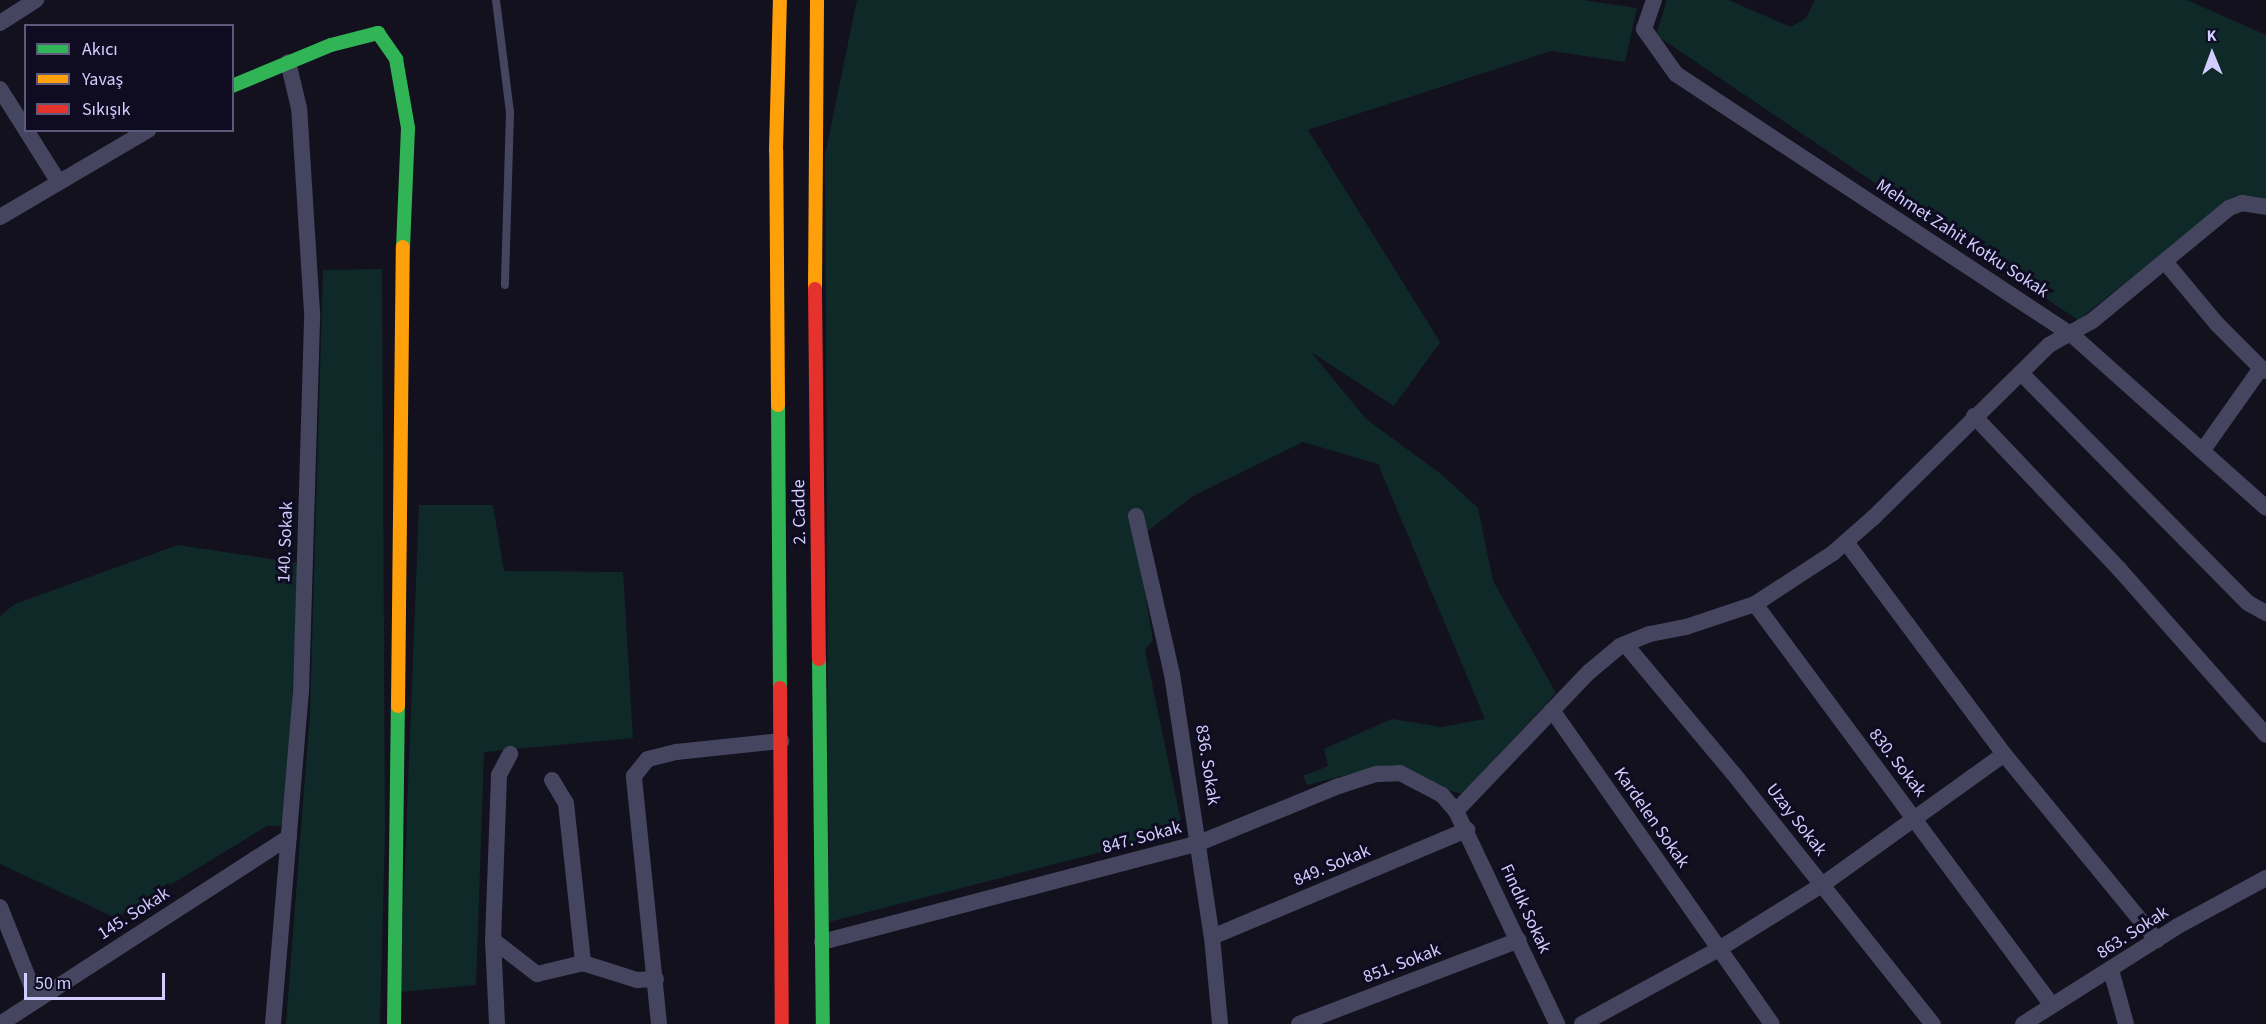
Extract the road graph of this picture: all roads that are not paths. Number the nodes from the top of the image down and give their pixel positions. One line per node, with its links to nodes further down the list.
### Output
1 (36, 0): 6 (street)
2 (496, 0): 17 (lane)
3 (780, 0): 31 (main road, 2. Cadde)
4 (817, 0): 47 (main road, 2. Cadde)
5 (1652, 5): 18 (street, Mehmet Zahit Kotku Sokak)
6 (0, 23)
7 (288, 62): 8 (main road); 38 (street, 140. Sokak); 56 (main road)
8 (234, 85)
9 (0, 89): 10 (street)
10 (24, 127)
11 (27, 132): 13 (street)
12 (144, 132): 13 (street)
13 (58, 181): 15 (street)
14 (2265, 206): 16 (street)
15 (0, 217)
16 (2166, 263): 18 (street); 19 (street)
17 (505, 285)
18 (2071, 334): 20 (street); 22 (street, Mehmet Zahit Kotku Sokak)
19 (2264, 370): 22 (street)
20 (2021, 373): 21 (street); 27 (street)
21 (1974, 416): 25 (street); 30 (street)
22 (2203, 450): 23 (street, Mehmet Zahit Kotku Sokak)
23 (2266, 508)
24 (1136, 516): 39 (street, 836. Sokak)
25 (1846, 542): 26 (street); 33 (street)
26 (1755, 604): 28 (street); 36 (street, 830. Sokak)
27 (2266, 613)
28 (1625, 644): 29 (street); 41 (street, Uzay Sokak)
29 (1551, 710): 35 (street); 48 (street, Kardelen Sokak)
30 (2266, 735)
31 (781, 741): 51 (street); 59 (main road, 2. Cadde)
32 (510, 754): 44 (street)
33 (2004, 754): 36 (street); 46 (street)
34 (552, 780): 49 (street)
35 (1456, 811): 37 (street, Fındık Sokak); 39 (street, 847. Sokak)
36 (1913, 816): 41 (street); 53 (street, 830. Sokak)
37 (1467, 830): 43 (street, 849. Sokak); 45 (street, Fındık Sokak)
38 (289, 837): 52 (street, 145. Sokak); 55 (street, 140. Sokak)
39 (1199, 843): 43 (street, 836. Sokak); 47 (street, 847. Sokak)
40 (2266, 878): 46 (street, 863. Sokak)
41 (1822, 885): 48 (street); 66 (street, Uzay Sokak)
42 (0, 907): 52 (street)
43 (1212, 937): 61 (street, 836. Sokak)
44 (493, 940): 49 (street); 57 (street)
45 (1519, 940): 62 (street, 851. Sokak); 63 (street, Fındık Sokak)
46 (2157, 940): 50 (street, 863. Sokak)
47 (822, 942): 60 (main road, 2. Cadde)
48 (1719, 949): 64 (street); 65 (street, Kardelen Sokak)
49 (583, 963): 51 (street)
50 (2111, 970): 53 (street, 863. Sokak); 68 (street)
51 (656, 979): 58 (street)
52 (37, 1000): 54 (street, 145. Sokak)
53 (2052, 1005): 67 (street, 863. Sokak)
54 (0, 1024)
55 (273, 1024)
56 (394, 1024)
57 (497, 1024)
58 (659, 1024)
59 (782, 1024)
60 (823, 1024)
61 (1220, 1024)
62 (1299, 1024)
63 (1557, 1024)
64 (1582, 1024)
65 (1772, 1024)
66 (1933, 1024)
67 (2023, 1024)
68 (2127, 1024)

